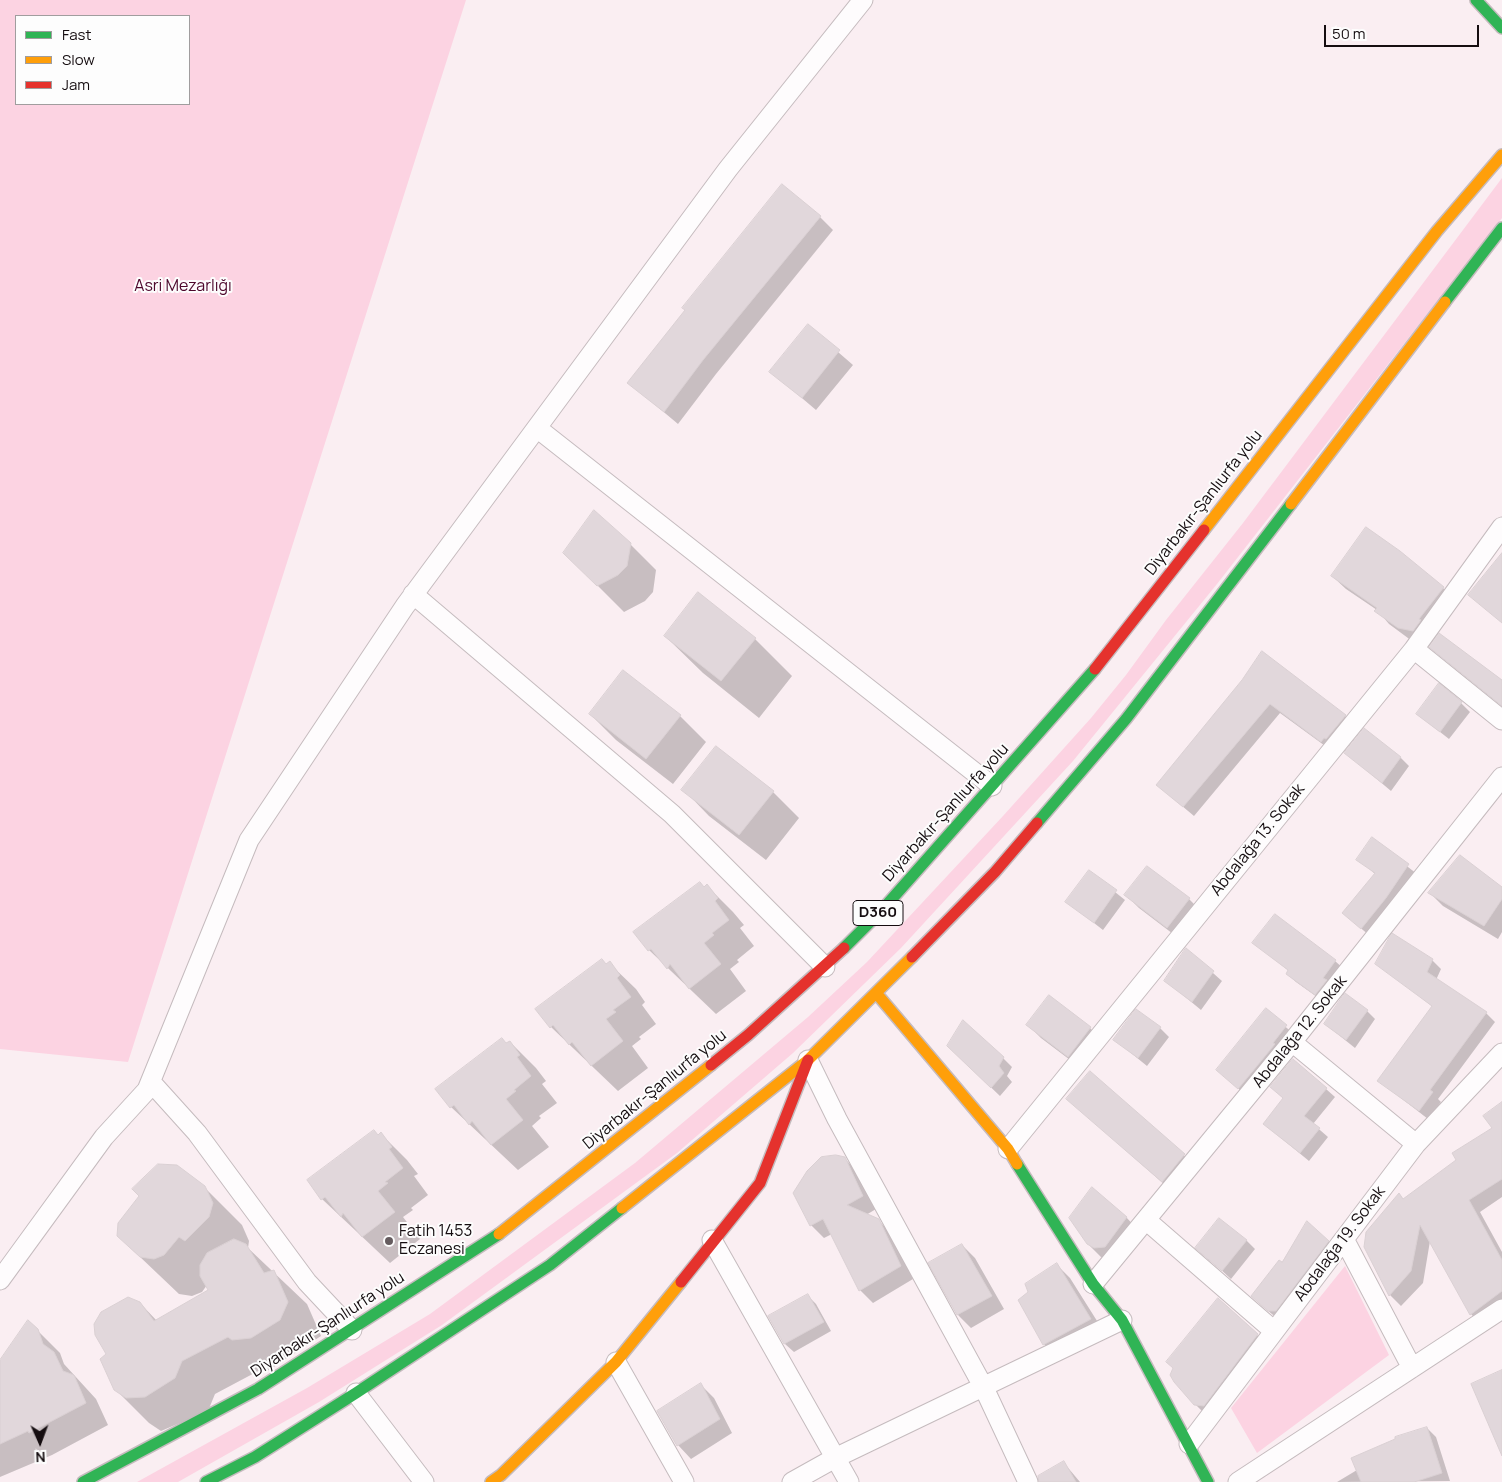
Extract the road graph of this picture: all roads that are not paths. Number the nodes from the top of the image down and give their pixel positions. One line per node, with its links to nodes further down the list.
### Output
1 (863, 0): 6 (street)
2 (1476, 0): 3 (main road)
3 (1502, 28)
4 (1502, 155): 12 (main road, Diyarbakır-Şanlıurfa yolu / D360)
5 (1502, 228): 14 (main road)
6 (536, 428): 8 (street); 12 (street)
7 (1502, 527): 9 (street, Abdalağa 13. Sokak)
8 (413, 594): 13 (street); 18 (street)
9 (1414, 649): 10 (street); 20 (street, Abdalağa 13. Sokak)
10 (1502, 720)
11 (1502, 777): 15 (street, Abdalağa 12. Sokak)
12 (992, 786): 13 (main road, Diyarbakır-Şanlıurfa yolu / D360)
13 (825, 967): 28 (main road, Diyarbakır-Şanlıurfa yolu / D360)
14 (877, 994): 17 (main road); 20 (main road)
15 (1292, 1042): 19 (street); 21 (street, Abdalağa 12. Sokak)
16 (1502, 1053): 19 (street, Abdalağa 19. Sokak)
17 (808, 1060): 23 (main road); 32 (street); 33 (main road)
18 (151, 1082): 24 (street); 28 (street)
19 (1416, 1144): 22 (street, Abdalağa 19. Sokak)
20 (1008, 1149): 25 (main road)
21 (1146, 1220): 25 (street, Abdalağa 12. Sokak); 29 (street)
22 (1344, 1239): 29 (street, Abdalağa 19. Sokak); 31 (street)
23 (712, 1240): 30 (main road); 35 (street)
24 (0, 1280)
25 (1093, 1284): 27 (main road)
26 (1502, 1309): 31 (street)
27 (1122, 1320): 32 (street); 34 (main road)
28 (352, 1330): 37 (main road, Diyarbakır-Şanlıurfa yolu / D360)
29 (1274, 1331): 34 (street, Abdalağa 19. Sokak)
30 (616, 1362): 36 (main road); 40 (street)
31 (1412, 1368): 45 (street)
32 (984, 1388): 35 (street); 43 (street)
33 (356, 1394): 38 (main road); 39 (street)
34 (1189, 1444): 44 (main road)
35 (835, 1458): 41 (street); 42 (street)
36 (500, 1480)
37 (82, 1482)
38 (206, 1482)
39 (424, 1482)
40 (684, 1482)
41 (792, 1482)
42 (849, 1482)
43 (1028, 1482)
44 (1208, 1482)
45 (1238, 1482)

